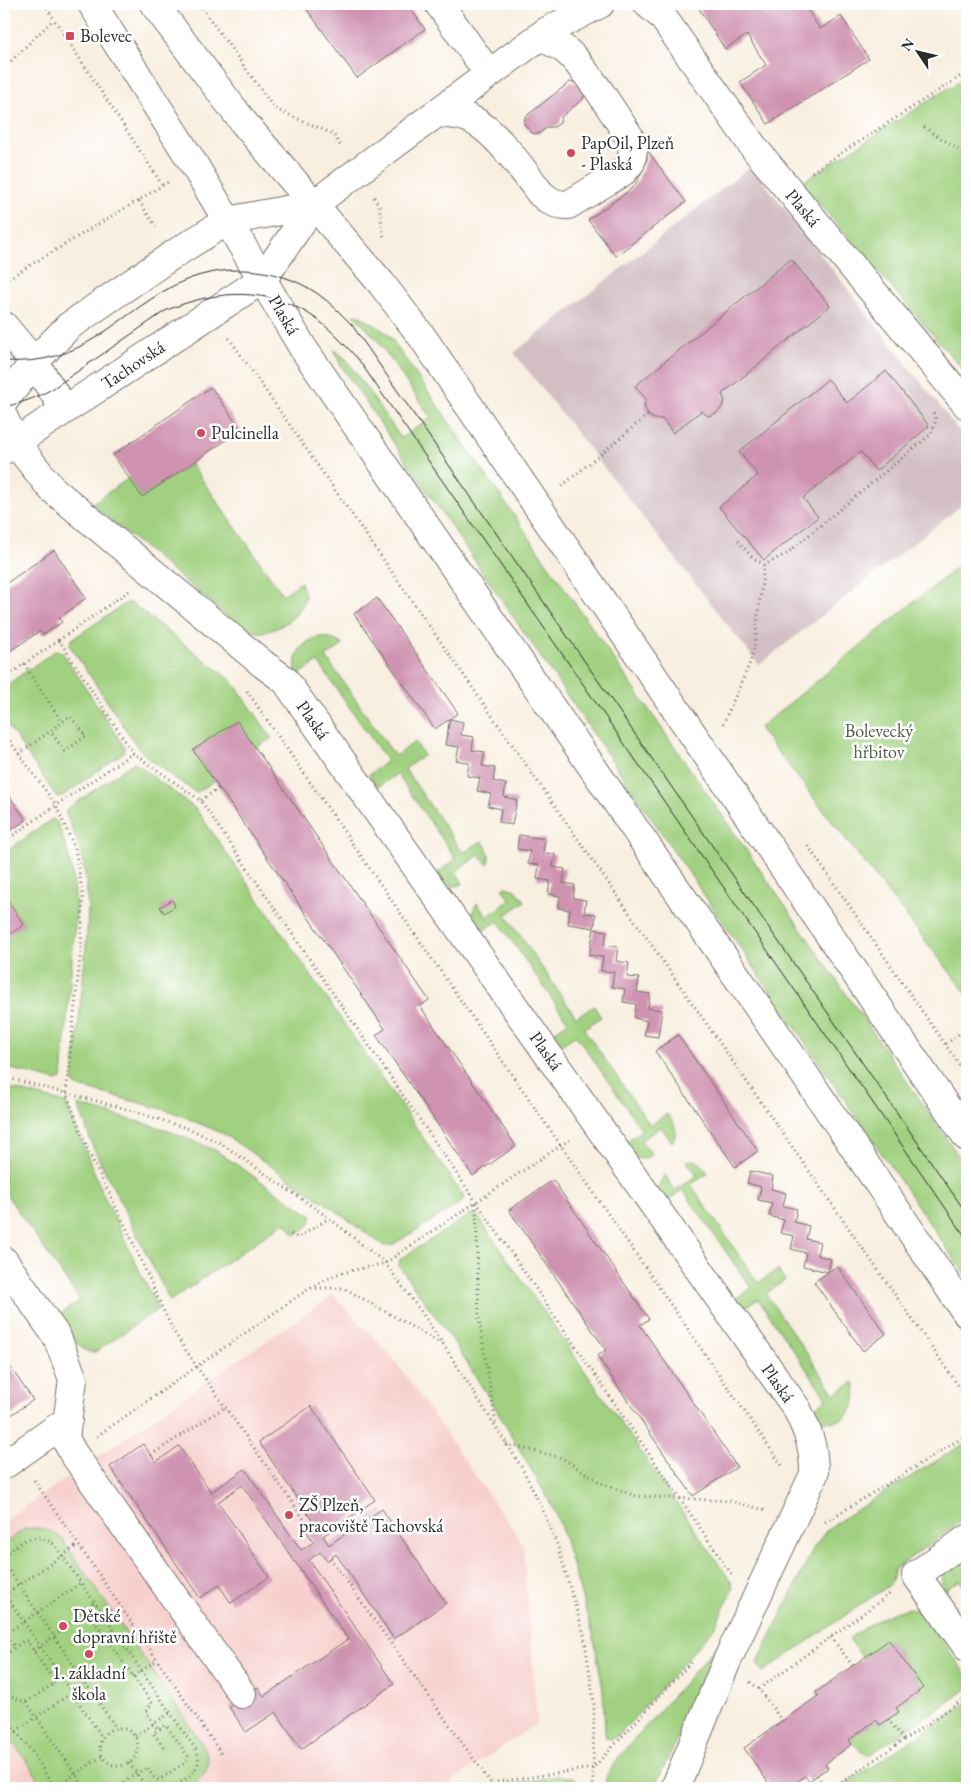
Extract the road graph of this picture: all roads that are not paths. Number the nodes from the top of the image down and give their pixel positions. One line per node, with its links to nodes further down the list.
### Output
1 (92, 4): 10 (main road, Plaská)
2 (154, 4): 9 (main road)
3 (439, 4): 7 (main road)
4 (600, 4): 6 (main road, Plaská)
5 (648, 4): 16 (main road, Plaská)
6 (541, 36): 7 (main road, Plaská); 8 (main road)
7 (489, 74): 8 (main road, Plaská)
8 (437, 113): 9 (main road, Plaská)
9 (313, 205): 10 (main road, Plaská); 11 (main road, Plaská); 19 (main road)
10 (227, 220): 11 (main road, Plaská); 13 (main road, Plaská)
11 (263, 279): 17 (main road, Tachovská); 21 (main road, Plaská)
12 (4, 326): 13 (main road, Plaská); 14 (main road, Plaská)
13 (69, 326): 14 (main road, Plaská)
14 (34, 362): 15 (main road, Plaská); 17 (main road)
15 (4, 400)
16 (967, 405)
17 (65, 410): 18 (main road, Tachovská)
18 (7, 437): 27 (main road, Plaská)
19 (967, 1137)
20 (4, 1261): 22 (main road)
21 (967, 1314)
22 (68, 1420): 23 (main road); 26 (main road)
23 (4, 1465)
24 (967, 1539): 25 (main road)
25 (967, 1647)
26 (242, 1694)
27 (679, 1786)

